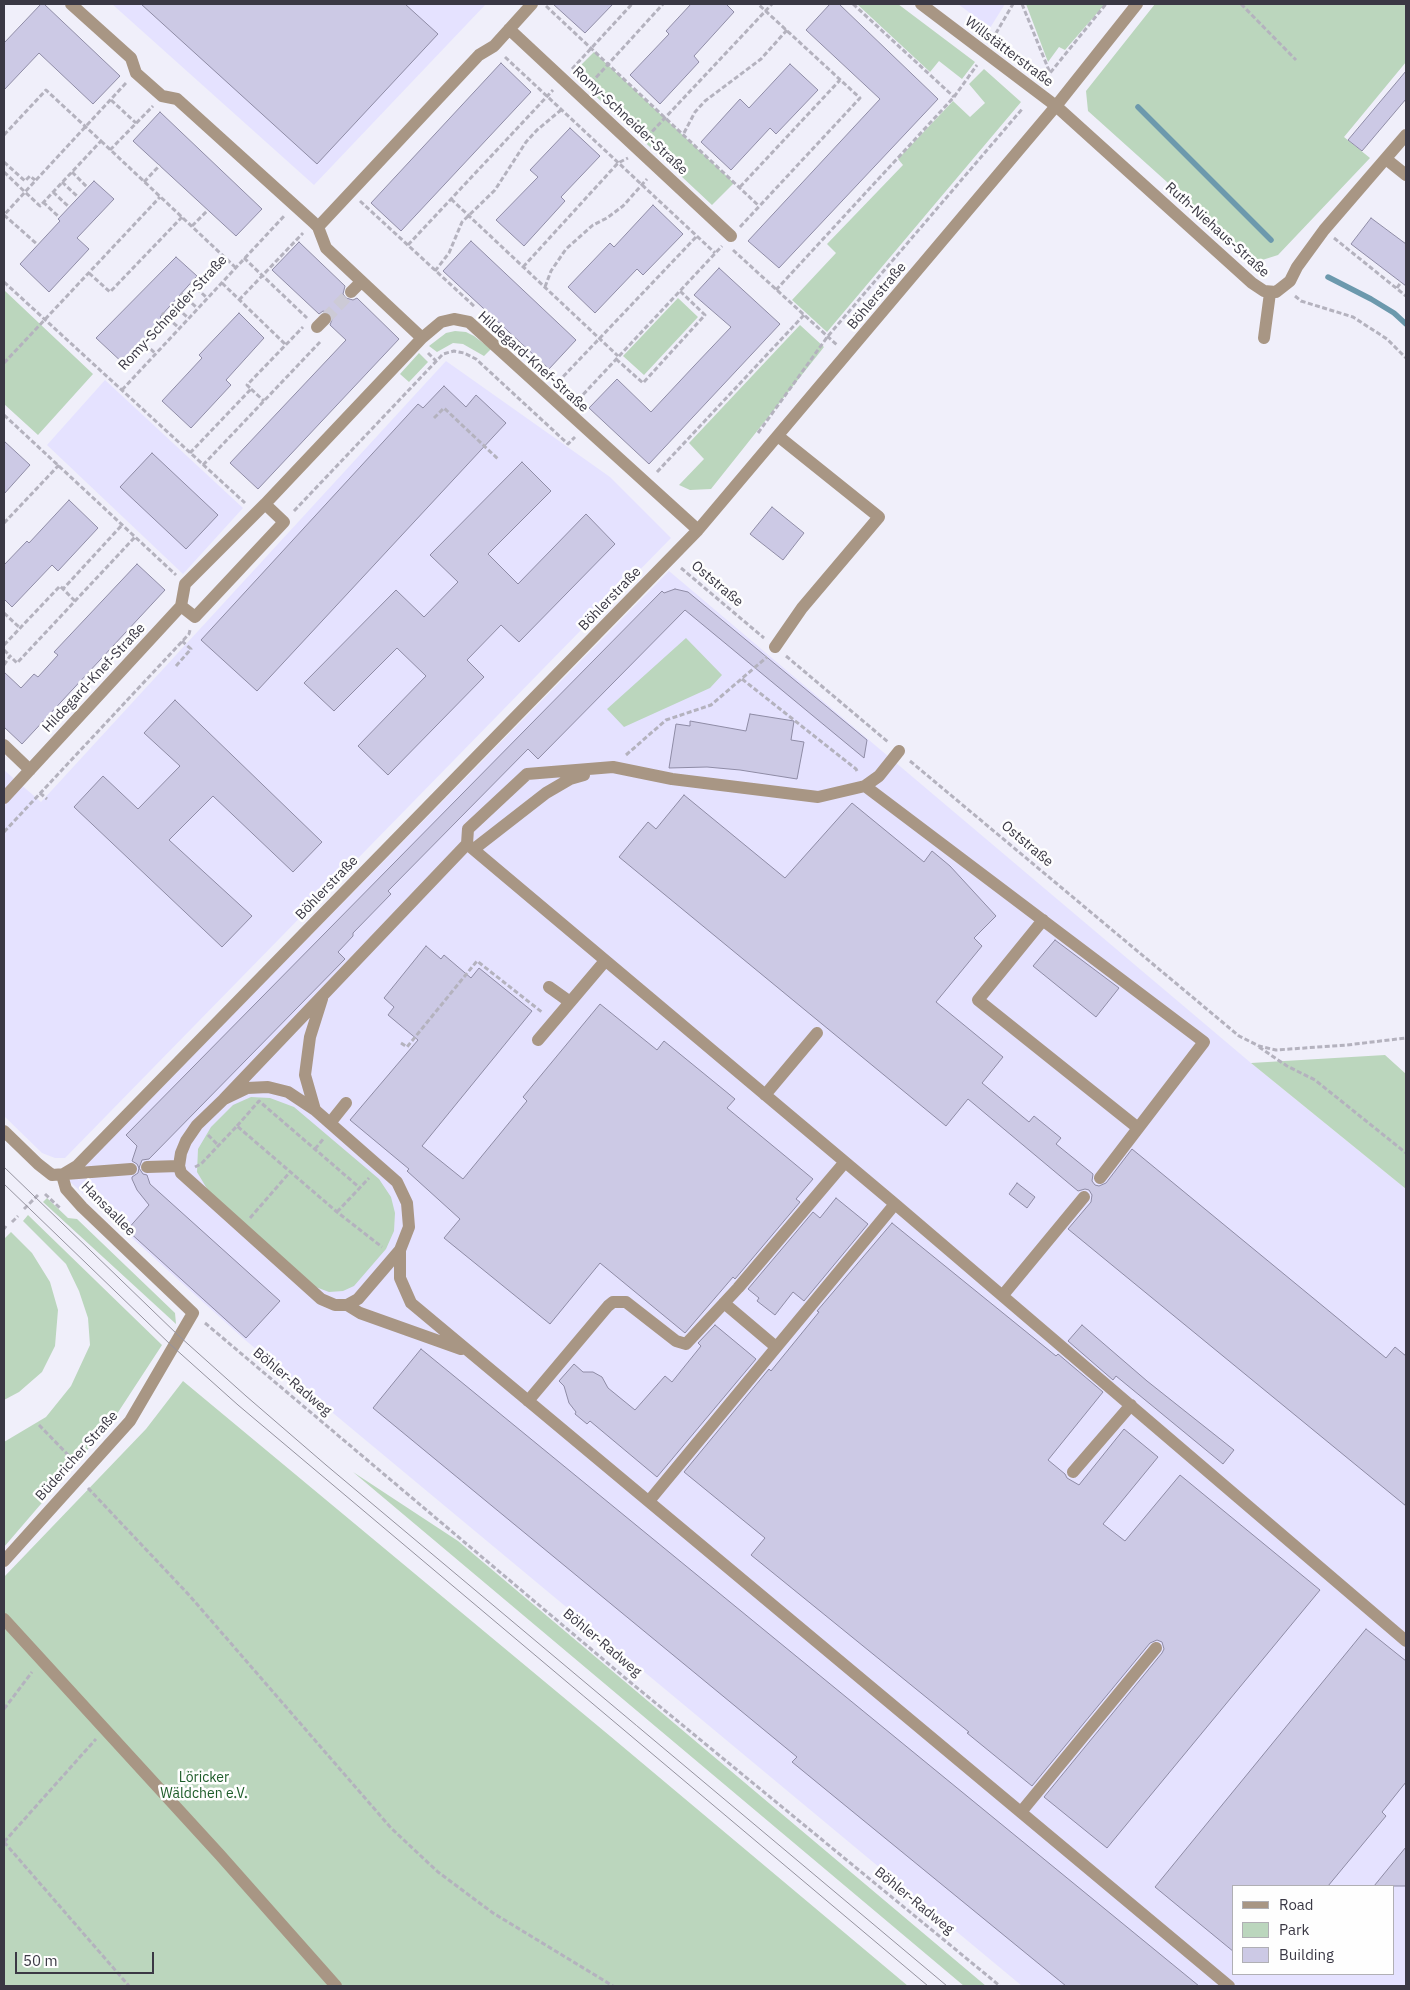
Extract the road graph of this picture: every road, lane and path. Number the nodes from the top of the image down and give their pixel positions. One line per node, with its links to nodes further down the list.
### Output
1 (71, 4): 23 (street)
2 (532, 4): 16 (street)
3 (544, 4): 19 (path)
4 (632, 4): 19 (path)
5 (663, 4): 22 (path)
6 (758, 4): 15 (path)
7 (772, 4): 15 (path)
8 (853, 4): 28 (path)
9 (920, 4): 20 (street, Willstätterstraße)
10 (1013, 4): 20 (path)
11 (1022, 4): 12 (path)
12 (1106, 4)
13 (1137, 4): 31 (street, Böhlerstraße)
14 (1241, 4): 21 (path)
15 (766, 11): 17 (path); 34 (path)
16 (509, 29): 18 (street); 24 (street, Romy-Schneider-Straße)
17 (787, 30): 25 (path); 37 (path)
18 (494, 46): 29 (path); 59 (street)
19 (591, 48): 22 (path); 24 (path)
20 (985, 53): 28 (path); 31 (street, Willstätterstraße)
21 (1296, 60)
22 (608, 64): 26 (path); 34 (path)
23 (136, 73): 27 (street); 30 (path)
24 (563, 79): 29 (path); 41 (street, Romy-Schneider-Straße)
25 (840, 80): 56 (path); 65 (path)
26 (591, 83)
27 (162, 96): 35 (path); 64 (street)
28 (954, 96): 96 (path)
29 (547, 97): 33 (path); 62 (path)
30 (111, 100): 35 (path); 36 (path)
31 (1056, 106): 100 (street, Ruth-Niehaus-Straße); 120 (street, Böhlerstraße)
32 (1023, 108): 113 (path)
33 (561, 110): 45 (path); 69 (path)
34 (666, 117): 37 (path); 41 (path)
35 (136, 123): 42 (path)
36 (86, 127): 38 (path); 40 (path); 51 (path)
37 (684, 133): 56 (path)
38 (4, 135)
39 (1406, 135): 43 (street)
40 (101, 142): 42 (path); 49 (path)
41 (637, 148): 45 (path); 47 (street, Romy-Schneider-Straße)
42 (110, 150): 53 (path)
43 (1386, 160): 50 (street); 74 (street)
44 (4, 162): 51 (path)
45 (618, 163): 54 (path); 84 (path)
46 (160, 165): 53 (path)
47 (657, 167): 54 (path); 76 (street, Romy-Schneider-Straße)
48 (4, 172): 57 (path)
49 (72, 172): 52 (path); 55 (path)
50 (1406, 175)
51 (35, 180): 57 (path)
52 (62, 182): 58 (path); 60 (path)
53 (144, 182): 61 (path)
54 (642, 185): 75 (path); 93 (path)
55 (87, 187)
56 (740, 187): 65 (path)
57 (24, 192): 63 (path); 68 (path)
58 (53, 192): 63 (path); 66 (path)
59 (351, 192): 72 (street); 78 (path)
60 (78, 197)
61 (160, 197): 71 (path); 86 (path)
62 (451, 200): 69 (path); 78 (path)
63 (44, 202): 70 (path)
64 (294, 205): 72 (street); 82 (path, Romy-Schneider-Straße)
65 (759, 206): 76 (path)
66 (69, 207)
67 (208, 210): 73 (path)
68 (4, 215): 77 (path)
69 (467, 215): 84 (path); 85 (path)
70 (60, 217)
71 (182, 217): 73 (path); 86 (path)
72 (316, 224): 87 (path); 90 (street)
73 (192, 226): 83 (path)
74 (1324, 230): 81 (path); 94 (street)
75 (697, 236): 80 (path); 115 (path)
76 (732, 236)
77 (38, 245)
78 (408, 245): 85 (path)
79 (1360, 251): 81 (path)
80 (716, 253): 96 (path); 97 (path)
81 (1356, 256): 95 (path)
82 (244, 258): 83 (path, Romy-Schneider-Straße); 87 (path)
83 (236, 267): 89 (path, Romy-Schneider-Straße)
84 (523, 267): 93 (path)
85 (435, 271): 106 (path)
86 (89, 272): 110 (path)
87 (263, 275): 103 (path); 111 (path)
88 (4, 282): 110 (path, Romy-Schneider-Straße)
89 (221, 282): 102 (path, Romy-Schneider-Straße); 103 (path)
90 (361, 282): 98 (street); 114 (street)
91 (1401, 282): 95 (path)
92 (191, 283): 102 (path)
93 (545, 287): 115 (path)
94 (1284, 287): 100 (street, Ruth-Niehaus-Straße); 122 (path)
95 (1396, 288): 101 (path)
96 (776, 290): 108 (path)
97 (680, 291): 121 (path); 121 (path)
98 (351, 292)
99 (181, 293): 105 (path)
100 (1270, 293): 116 (street)
101 (1406, 296)
102 (207, 298): 105 (path, Romy-Schneider-Straße)
103 (239, 300): 118 (path)
104 (172, 303): 109 (path)
105 (197, 308): 109 (path, Romy-Schneider-Straße)
106 (480, 311)
107 (162, 313): 112 (path)
108 (804, 315): 113 (path); 140 (path)
109 (188, 318): 112 (path, Romy-Schneider-Straße)
110 (45, 320): 123 (path); 127 (path, Romy-Schneider-Straße)
111 (317, 322): 118 (path); 129 (path)
112 (179, 328): 119 (path, Romy-Schneider-Straße)
113 (828, 336): 120 (path); 135 (path)
114 (422, 338): 128 (street, Hildegard-Knef-Straße); 141 (street, Hildegard-Knef-Straße)
115 (600, 338): 121 (path); 125 (path)
116 (1264, 338)
117 (145, 344): 119 (path)
118 (286, 344): 126 (path)
119 (156, 353): 127 (path, Romy-Schneider-Straße)
120 (847, 354): 134 (street, Böhlerstraße)
121 (617, 357): 130 (path)
122 (1406, 358)
123 (4, 364)
124 (550, 376): 125 (path)
125 (557, 383): 128 (path)
126 (251, 389): 129 (path); 136 (path)
127 (122, 390): 136 (path)
128 (547, 393): 130 (street, Hildegard-Knef-Straße)
129 (264, 401): 139 (path)
130 (567, 411): 133 (street, Hildegard-Knef-Straße)
131 (4, 414): 138 (path)
132 (434, 418): 137 (path)
133 (584, 427): 140 (street, Hildegard-Knef-Straße); 143 (path)
134 (778, 436): 146 (street, Böhlerstraße); 158 (street)
135 (753, 439)
136 (190, 453): 139 (path)
137 (498, 459)
138 (59, 465): 144 (path); 145 (path)
139 (204, 465): 142 (path)
140 (646, 484): 146 (street, Hildegard-Knef-Straße)
141 (265, 504): 142 (street, Hildegard-Knef-Straße); 143 (street)
142 (256, 513): 149 (street, Hildegard-Knef-Straße)
143 (284, 522): 154 (street)
144 (4, 523)
145 (122, 525): 147 (path); 150 (path)
146 (698, 530): 148 (street, Böhlerstraße)
147 (135, 537): 149 (path); 151 (path)
148 (670, 559): 158 (path, Oststraße); 202 (street, Böhlerstraße)
149 (185, 584): 152 (street)
150 (63, 589): 151 (path); 155 (path)
151 (75, 601): 160 (path)
152 (181, 606): 154 (street); 167 (street, Hildegard-Knef-Straße)
153 (4, 613): 155 (path)
154 (194, 617): 156 (path)
155 (20, 628): 157 (path)
156 (182, 641): 162 (path); 169 (path)
157 (4, 645)
158 (775, 647): 163 (path); 165 (path, Oststraße)
159 (4, 650): 160 (path)
160 (10, 656): 161 (path)
161 (4, 665)
162 (176, 666)
163 (742, 679): 166 (path); 168 (path)
164 (4, 745): 167 (street)
165 (899, 752): 168 (street); 184 (path, Oststraße)
166 (613, 767): 168 (street); 173 (street); 173 (street)
167 (30, 770): 170 (street, Hildegard-Knef-Straße)
168 (865, 786): 174 (street)
169 (40, 793): 171 (path); 172 (path)
170 (4, 798)
171 (48, 799)
172 (4, 832)
173 (470, 847): 175 (street); 177 (street)
174 (1043, 920): 191 (street); 191 (street)
175 (605, 961): 178 (street); 185 (street)
176 (549, 986): 178 (street)
177 (325, 992): 186 (street); 188 (street)
178 (570, 1002): 179 (street)
179 (553, 1022): 182 (street); 183 (path)
180 (817, 1033): 185 (street)
181 (1406, 1038): 184 (path, Oststraße)
182 (538, 1040)
183 (401, 1043)
184 (1253, 1043): 195 (path)
185 (765, 1095): 196 (street)
186 (224, 1099): 188 (street); 200 (street)
187 (346, 1103): 189 (street)
188 (315, 1110): 189 (street)
189 (330, 1123): 198 (street)
190 (237, 1126): 194 (path); 201 (path); 204 (path)
191 (1138, 1128): 203 (street)
192 (202, 1130): 194 (path)
193 (4, 1131): 202 (street)
194 (218, 1145): 200 (path)
195 (1406, 1152)
196 (845, 1162): 207 (street); 215 (street)
197 (147, 1167): 200 (street)
198 (380, 1167): 204 (path); 213 (street)
199 (131, 1169): 202 (street)
200 (180, 1170): 212 (street)
201 (290, 1172): 209 (path); 212 (path)
202 (62, 1175): 217 (street, Hansaallee)
203 (1100, 1178)
204 (360, 1188): 209 (path)
205 (38, 1196): 208 (path)
206 (1084, 1197): 214 (street)
207 (896, 1204): 214 (street); 218 (street)
208 (24, 1210)
209 (337, 1212): 213 (path)
210 (18, 1216): 211 (path)
211 (12, 1222)
212 (242, 1228): 216 (street)
213 (400, 1250): 216 (street); 219 (street)
214 (1003, 1296): 221 (street)
215 (724, 1303): 218 (street); 220 (street)
216 (347, 1304): 219 (street)
217 (193, 1313): 224 (street, Büdericher Straße); 238 (path, Böhler-Radweg)
218 (776, 1347): 225 (street)
219 (468, 1352): 220 (street)
220 (528, 1400): 225 (street)
221 (1130, 1405): 223 (street); 228 (street)
222 (39, 1425): 224 (path)
223 (1073, 1472)
224 (82, 1475): 226 (street, Büdericher Straße); 237 (path)
225 (649, 1501): 233 (street)
226 (4, 1561)
227 (4, 1619): 230 (street)
228 (1406, 1641)
229 (1156, 1648): 233 (street)
230 (42, 1660): 231 (path); 232 (street)
231 (4, 1709)
232 (104, 1729): 234 (path); 236 (street)
233 (1020, 1812): 239 (street)
234 (4, 1842): 235 (path)
235 (130, 1986)
236 (336, 1986)
237 (613, 1986)
238 (1000, 1986)
239 (1229, 1986)

